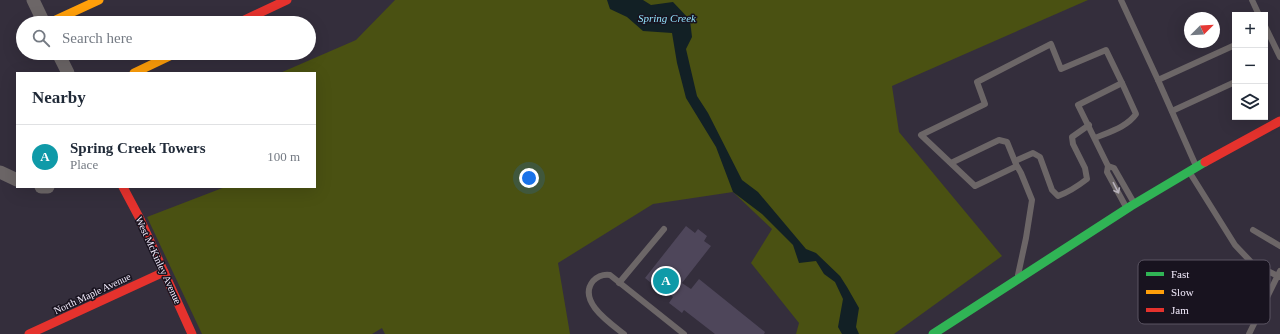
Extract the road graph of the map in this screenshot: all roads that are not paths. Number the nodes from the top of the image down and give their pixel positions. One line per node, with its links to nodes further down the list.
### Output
1 (33, 0): 7 (street)
2 (99, 0): 8 (street)
3 (287, 0): 9 (street)
4 (1121, 0): 17 (lane)
5 (1252, 0): 6 (lane)
6 (1258, 12)
7 (41, 16)
8 (64, 16)
9 (253, 16)
10 (1268, 34): 12 (lane)
11 (1232, 47): 17 (lane)
12 (1280, 57)
13 (62, 60): 15 (street)
14 (161, 60): 16 (street)
15 (68, 72)
16 (136, 72)
17 (1158, 80): 20 (lane)
18 (1122, 83): 22 (lane); 23 (lane); 24 (lane)
19 (1232, 83): 20 (lane)
20 (1172, 111): 26 (lane)
21 (1280, 121): 26 (street)
22 (1089, 125): 23 (lane); 25 (lane)
23 (1095, 138): 30 (lane)
24 (951, 163): 25 (lane); 25 (lane)
25 (1016, 164): 37 (lane)
26 (1193, 169): 30 (street); 34 (lane)
27 (0, 172): 28 (street)
28 (16, 180)
29 (124, 188): 35 (street, West McKinley Avenue)
30 (1130, 207): 37 (street)
31 (664, 229): 38 (lane)
32 (1253, 230): 33 (lane)
33 (1280, 246)
34 (1249, 260)
35 (164, 272): 41 (street, North Maple Avenue); 42 (street, West McKinley Avenue)
36 (1279, 274): 39 (lane)
37 (1017, 280): 45 (street)
38 (619, 283): 43 (lane); 44 (lane)
39 (1270, 292)
40 (1254, 324): 46 (lane)
41 (29, 334)
42 (192, 334)
43 (624, 334)
44 (684, 334)
45 (934, 334)
46 (1249, 334)

